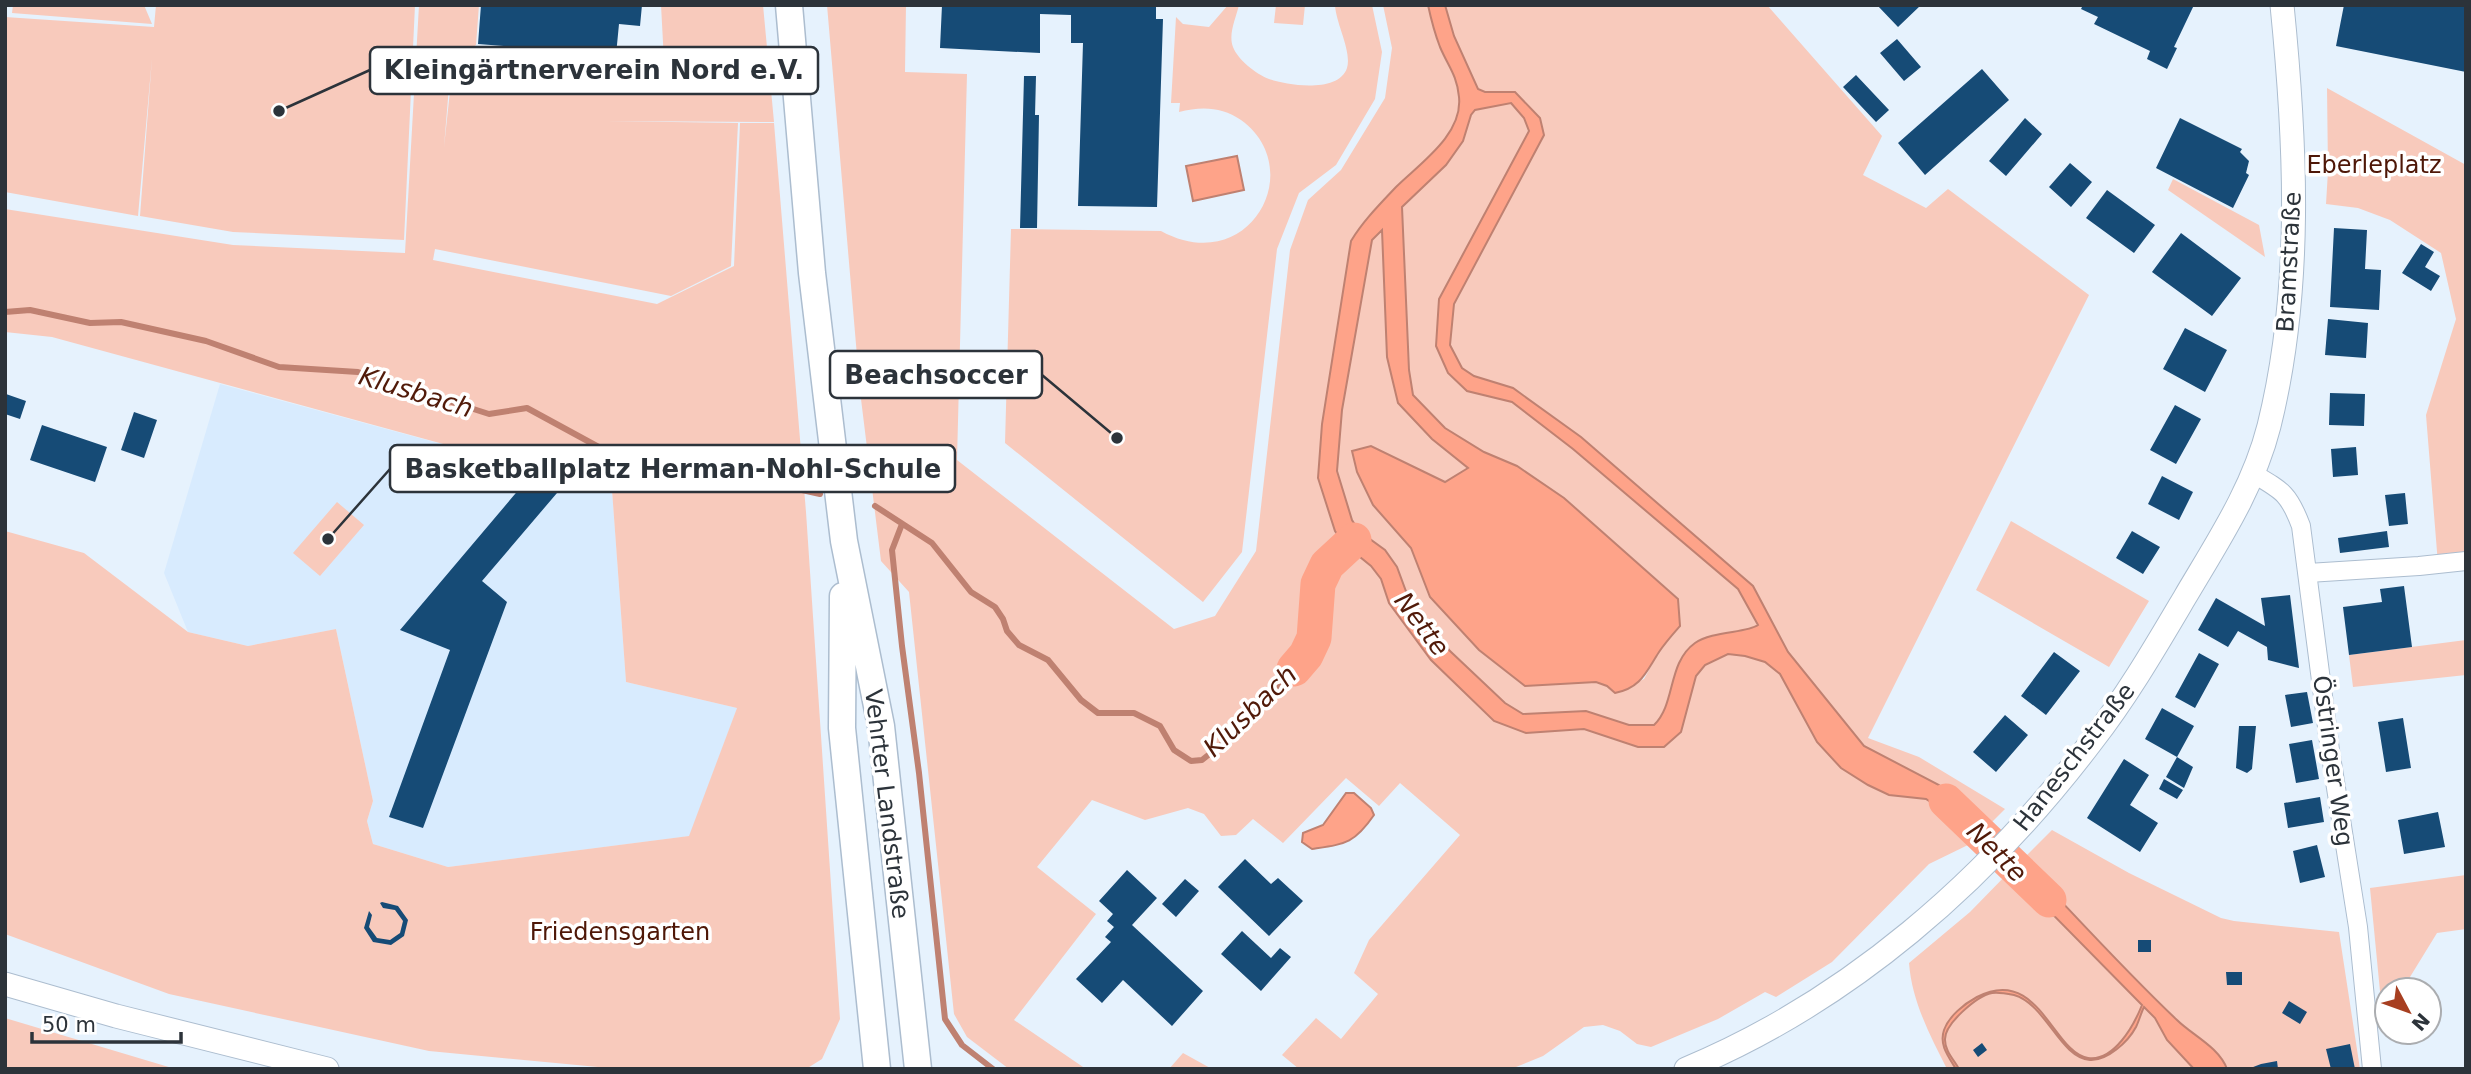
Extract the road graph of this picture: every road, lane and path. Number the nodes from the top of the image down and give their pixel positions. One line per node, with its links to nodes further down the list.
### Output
1 (789, 5): 4 (main road, Vehrter Landstraße)
2 (2282, 5): 3 (street, Bramstraße)
3 (2254, 474): 6 (street, Östringer Weg); 11 (street, Haneschstraße)
4 (844, 541): 9 (main road, Vehrter Landstraße); 10 (main road, Vehrter Landstraße)
5 (2466, 561): 6 (street)
6 (2308, 573): 12 (street, Östringer Weg)
7 (5, 984): 8 (street)
8 (327, 1069)
9 (877, 1069)
10 (918, 1069)
11 (1686, 1069)
12 (2372, 1069)

